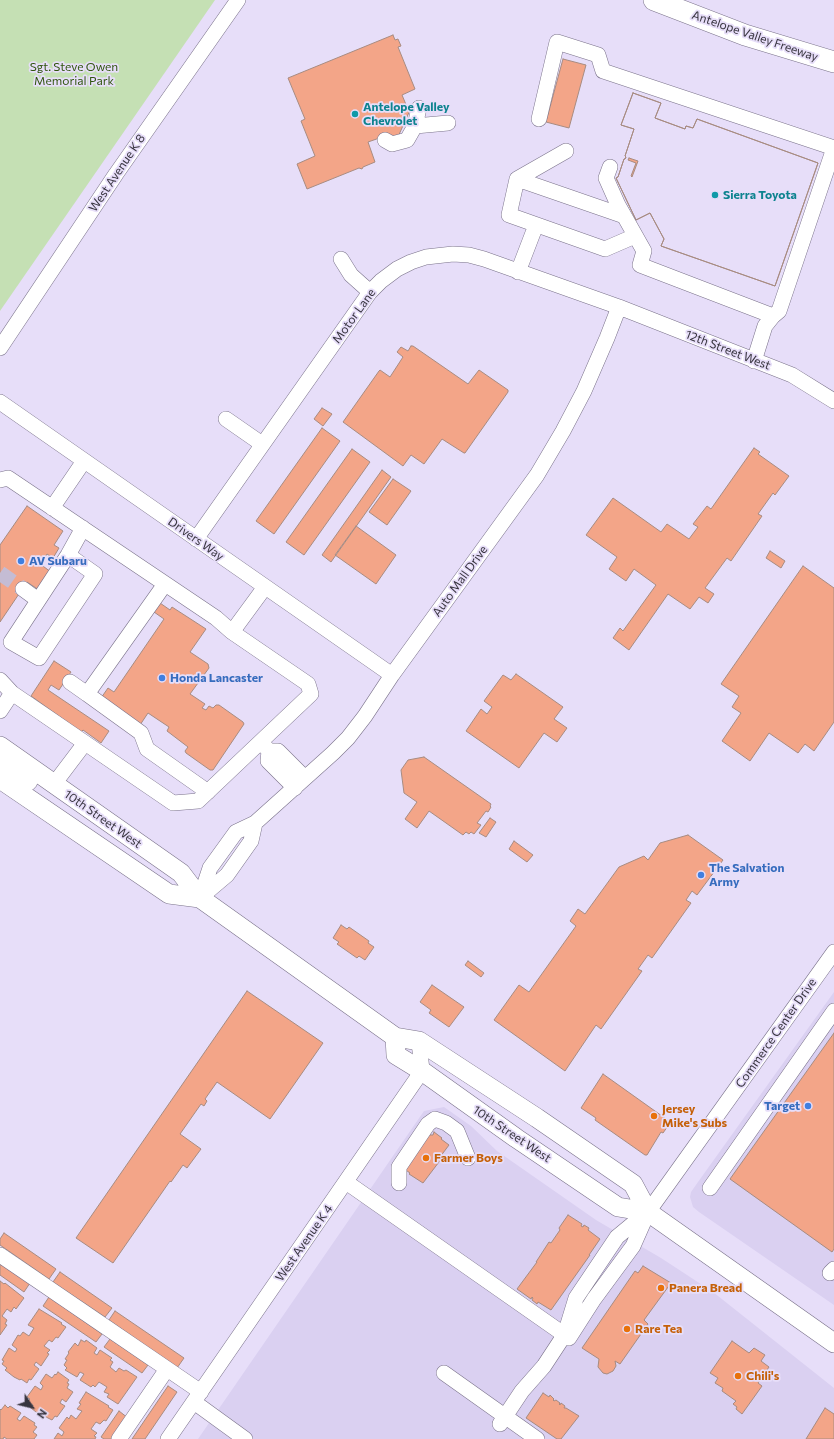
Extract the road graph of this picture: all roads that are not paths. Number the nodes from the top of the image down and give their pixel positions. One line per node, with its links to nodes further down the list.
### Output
1 (238, 0): 20 (street, West Avenue K 8)
2 (654, 0): 3 (highway, Antelope Valley Freeway)
3 (834, 62)
4 (419, 108): 7 (street)
5 (539, 119): 19 (street)
6 (448, 123): 7 (street)
7 (415, 126): 8 (street)
8 (385, 140)
9 (566, 151): 11 (street)
10 (610, 166): 12 (street)
11 (517, 179): 12 (street); 13 (street)
12 (624, 216): 14 (street)
13 (536, 225): 14 (street); 16 (street)
14 (635, 236): 19 (street)
15 (341, 260): 17 (street)
16 (518, 272): 17 (street, Motor Lane); 18 (street, Motor Lane)
17 (370, 292): 25 (street, Motor Lane)
18 (619, 307): 21 (street, 12th Street West); 37 (street, Auto Mall Drive)
19 (772, 316): 21 (street)
20 (0, 348)
21 (754, 361): 22 (street, 12th Street West)
22 (834, 401)
23 (0, 402): 26 (street, Drivers Way)
24 (226, 419): 25 (street)
25 (262, 444): 30 (street, Motor Lane)
26 (84, 461): 28 (street); 30 (street, Drivers Way)
27 (0, 480): 28 (street)
28 (52, 508): 29 (street)
29 (83, 528): 31 (street); 32 (street)
30 (196, 539): 33 (street, Drivers Way)
31 (68, 555): 35 (street); 35 (street)
32 (165, 584): 36 (street); 41 (street)
33 (265, 587): 36 (street); 37 (street, Drivers Way)
34 (23, 589): 35 (street)
35 (38, 600)
36 (232, 632): 45 (street)
37 (392, 675): 48 (street, Auto Mall Drive)
38 (0, 680): 40 (street)
39 (70, 682): 41 (street)
40 (12, 693): 42 (street); 43 (street)
41 (87, 694): 50 (street)
42 (0, 710)
43 (85, 743): 49 (street); 50 (street)
44 (0, 746): 49 (main road, 10th Street West)
45 (265, 746): 48 (street); 50 (street)
46 (0, 763): 51 (main road)
47 (0, 779): 52 (main road, 10th Street West)
48 (300, 783): 52 (street, Auto Mall Drive)
49 (54, 784): 51 (main road, 10th Street West)
50 (208, 792)
51 (83, 805): 52 (main road, 10th Street West)
52 (200, 898): 55 (main road, 10th Street West)
53 (834, 952): 63 (street, Commerce Center Drive)
54 (834, 1011): 62 (street)
55 (395, 1036): 56 (main road, 10th Street West); 57 (main road, 10th Street West)
56 (419, 1041): 57 (street); 58 (main road, 10th Street West)
57 (422, 1071): 58 (main road); 60 (street, West Avenue K 4); 63 (main road, 10th Street West)
58 (556, 1130): 63 (main road, 10th Street West)
59 (468, 1158): 61 (street)
60 (346, 1182): 65 (street); 69 (street, West Avenue K 4)
61 (399, 1183)
62 (710, 1188)
63 (648, 1212): 65 (street, Commerce Center Drive); 66 (main road, 10th Street West)
64 (0, 1255): 67 (street)
65 (565, 1334): 70 (street)
66 (832, 1338)
67 (166, 1369): 69 (street); 71 (street)
68 (444, 1373): 70 (street)
69 (197, 1397): 72 (street, West Avenue K 4); 73 (street)
70 (502, 1420): 74 (street)
71 (119, 1439)
72 (168, 1439)
73 (245, 1439)
74 (538, 1439)

